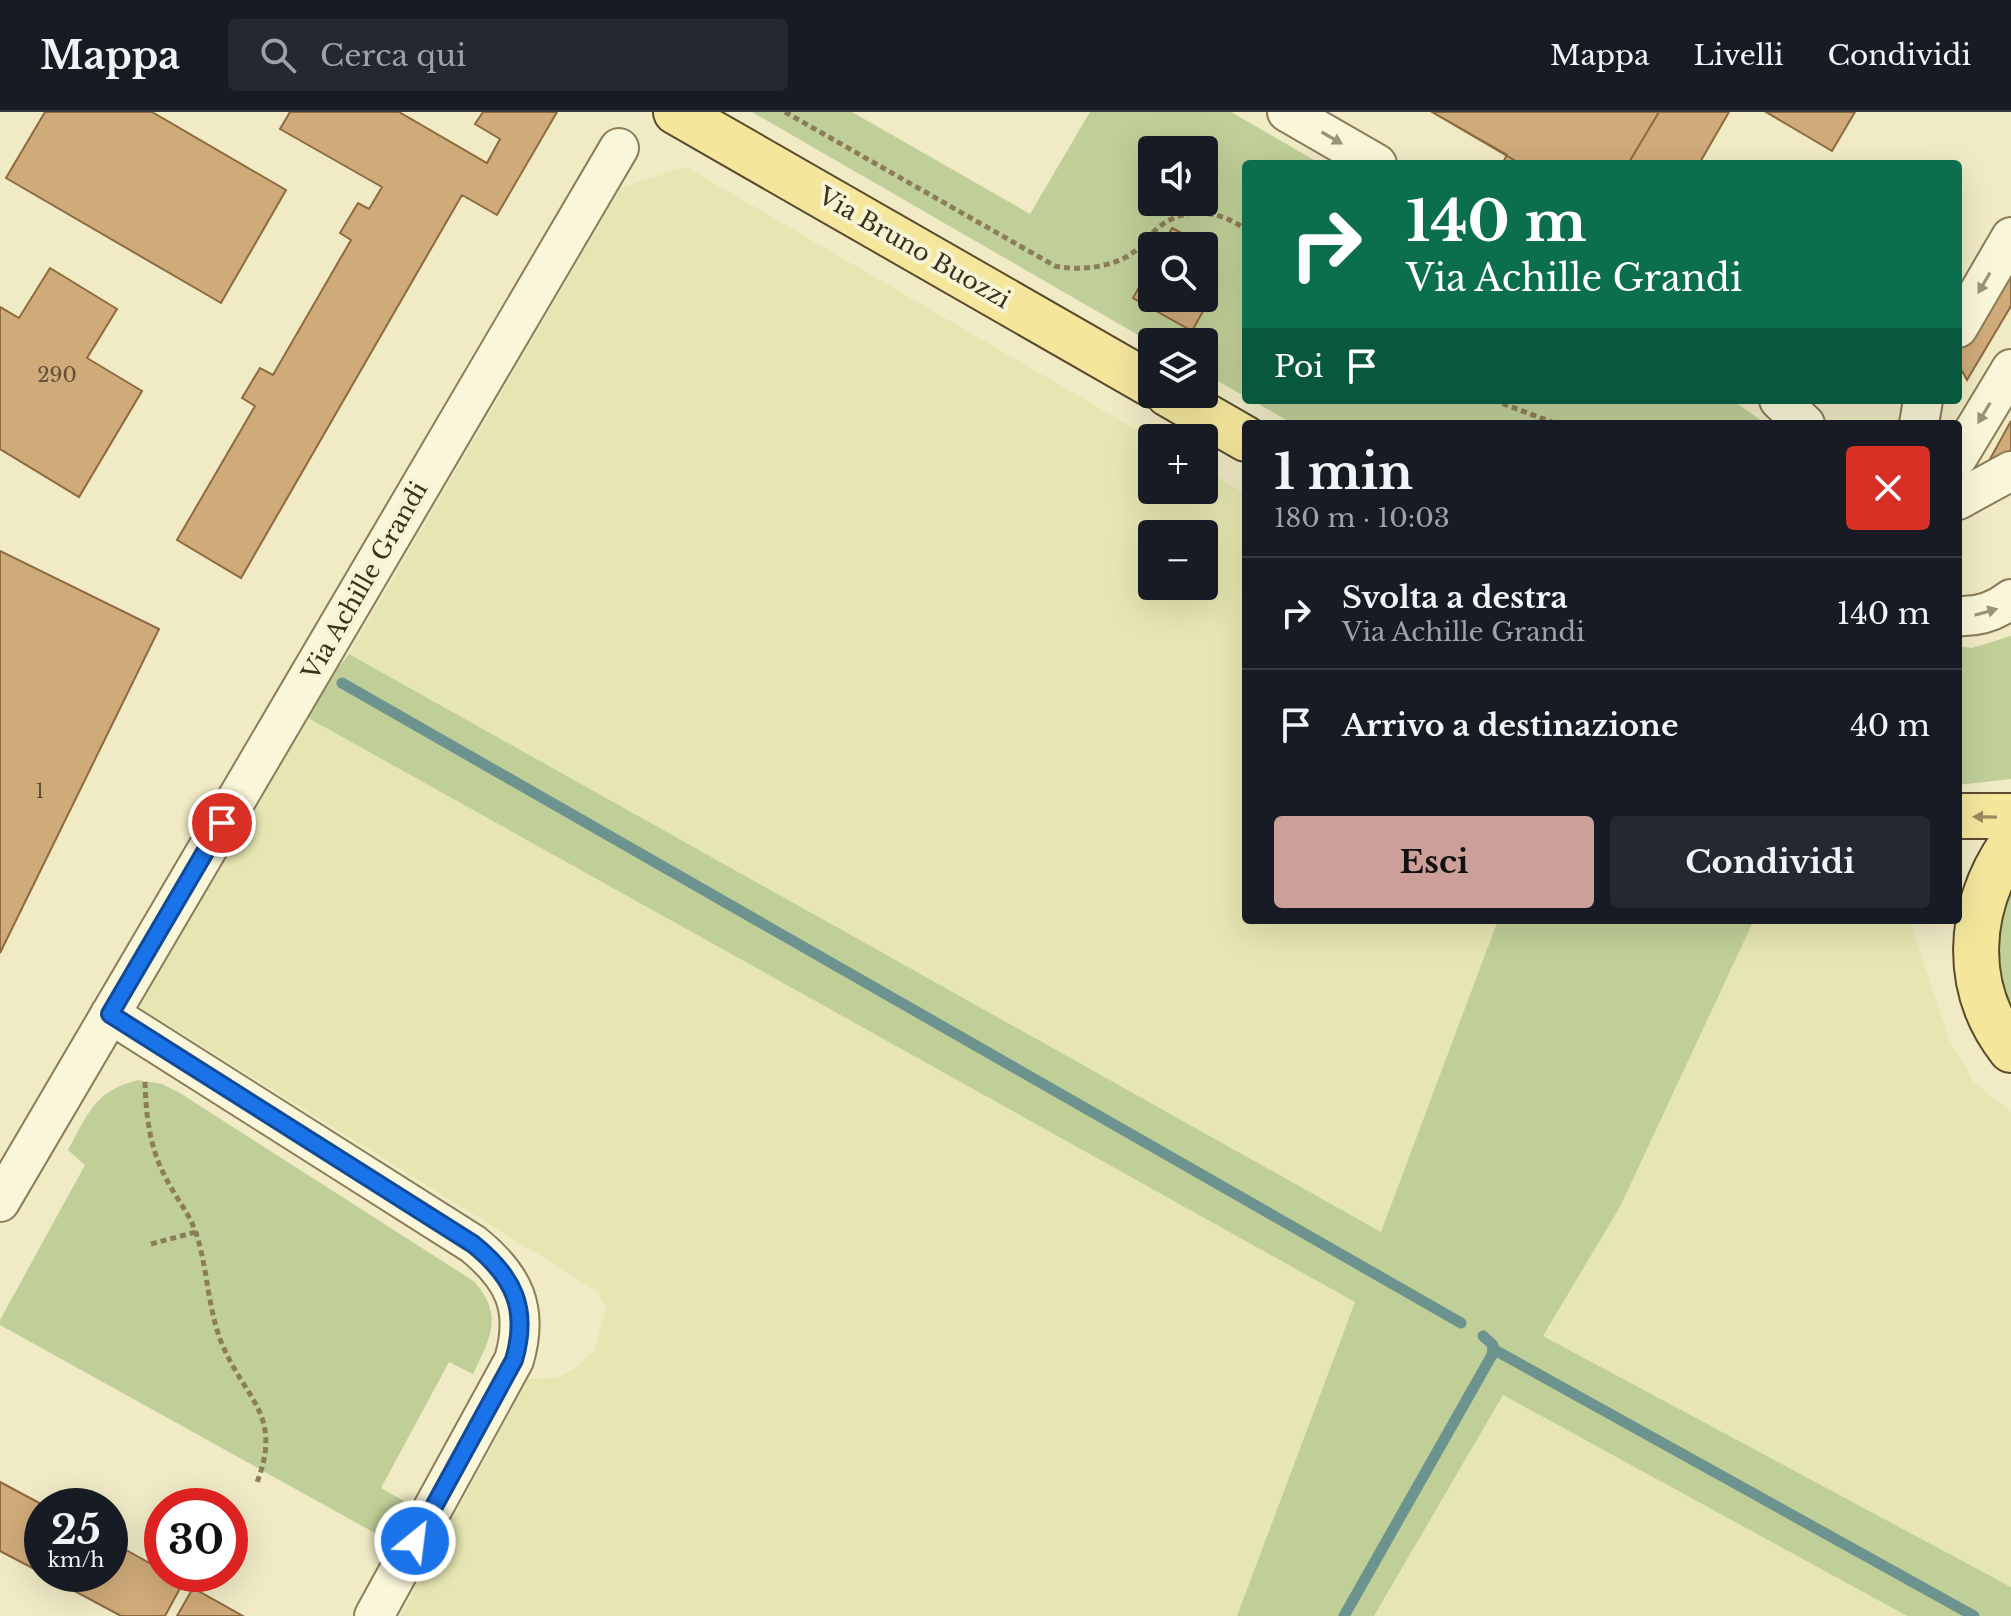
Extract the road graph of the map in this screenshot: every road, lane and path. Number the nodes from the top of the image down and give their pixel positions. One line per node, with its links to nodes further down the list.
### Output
1 (785, 112): 6 (path)
2 (1287, 112): 5 (street, one-way to 5)
3 (681, 115): 10 (main road, Via Bruno Buozzi)
4 (619, 148): 26 (street, Via Achille Grandi)
5 (1370, 160)
6 (1242, 228)
7 (2011, 237): 8 (street, one-way to 8)
8 (1962, 321)
9 (2011, 369): 17 (street, one-way to 17)
10 (1138, 377)
11 (1504, 404): 14 (path)
12 (1783, 404): 15 (street)
13 (1192, 408): 16 (main road)
14 (1546, 420)
15 (1801, 420)
16 (1242, 437)
17 (1962, 450)
18 (2011, 471): 19 (street)
19 (1962, 498)
20 (2011, 599): 21 (street, one-way to 20)
21 (1962, 616)
22 (1962, 816): 23 (main road, one-way to 22)
23 (2011, 816)
24 (2011, 844): 25 (main road)
25 (1967, 917): 28 (main road)
26 (110, 1014): 27 (street); 29 (street, Via Achille Grandi)
27 (145, 1037): 30 (path); 33 (street)
28 (2011, 1050)
29 (0, 1202)
30 (196, 1232): 31 (path); 32 (path)
31 (151, 1244)
32 (256, 1485)
33 (374, 1616)

